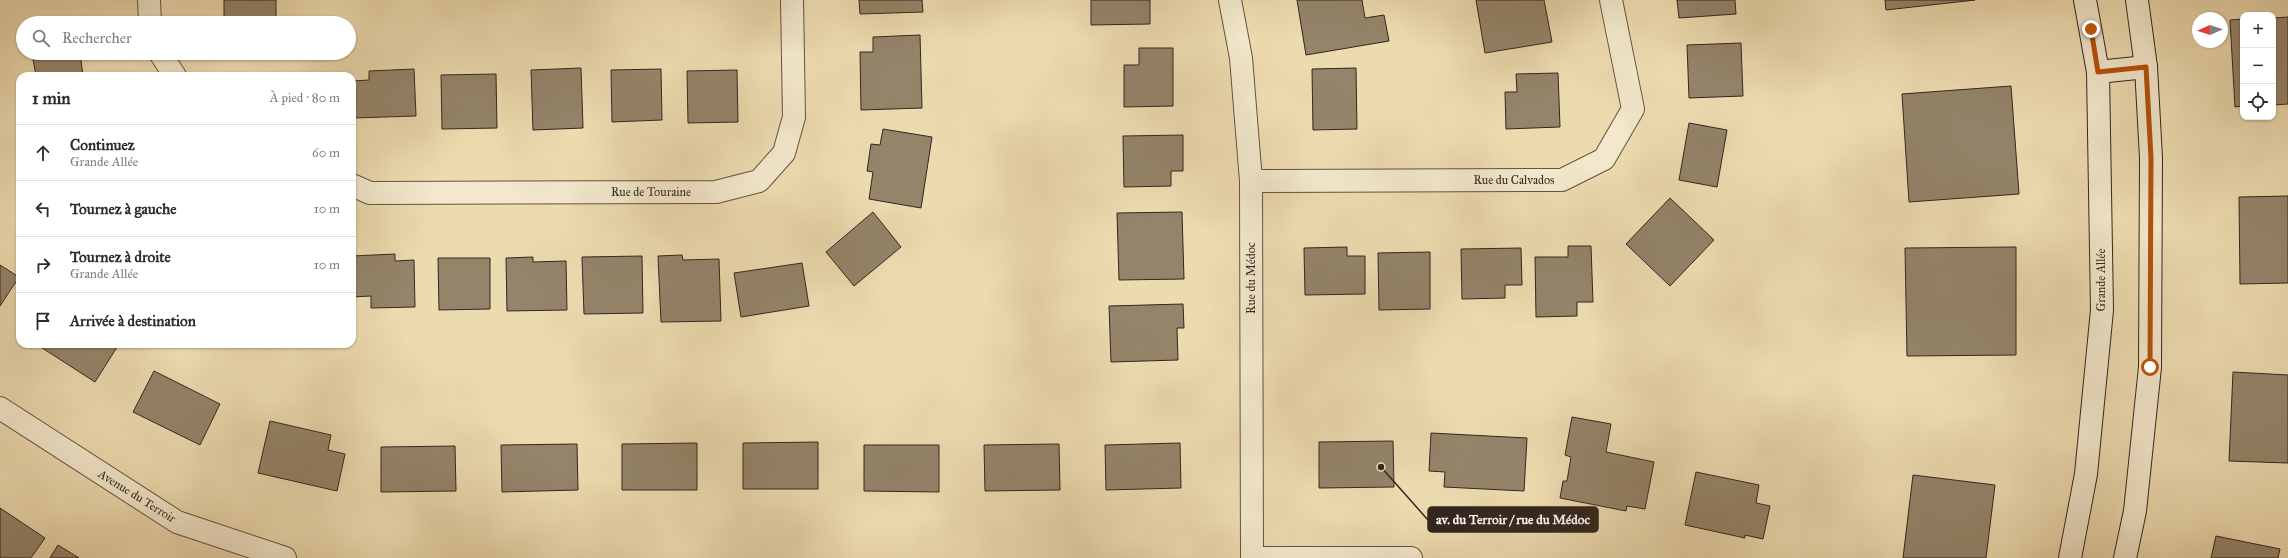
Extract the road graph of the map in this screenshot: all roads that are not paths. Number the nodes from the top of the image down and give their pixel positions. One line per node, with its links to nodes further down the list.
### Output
1 (149, 0): 7 (street)
2 (792, 0): 13 (street, Rue de Touraine)
3 (1230, 0): 12 (street, Rue du Médoc)
4 (1611, 0): 12 (street, Rue du Calvados)
5 (2085, 0): 11 (street, Grande Allée)
6 (2137, 0): 9 (street)
7 (150, 16)
8 (165, 60): 10 (street)
9 (2146, 67): 11 (street); 20 (street)
10 (172, 72)
11 (2098, 72): 19 (street, Grande Allée)
12 (1251, 181): 16 (street, Rue du Médoc)
13 (356, 187)
14 (0, 408): 15 (street, Avenue du Terroir)
15 (285, 558)
16 (1252, 558)
17 (1262, 558): 18 (street)
18 (1411, 558)
19 (2070, 558)
20 (2125, 558)

